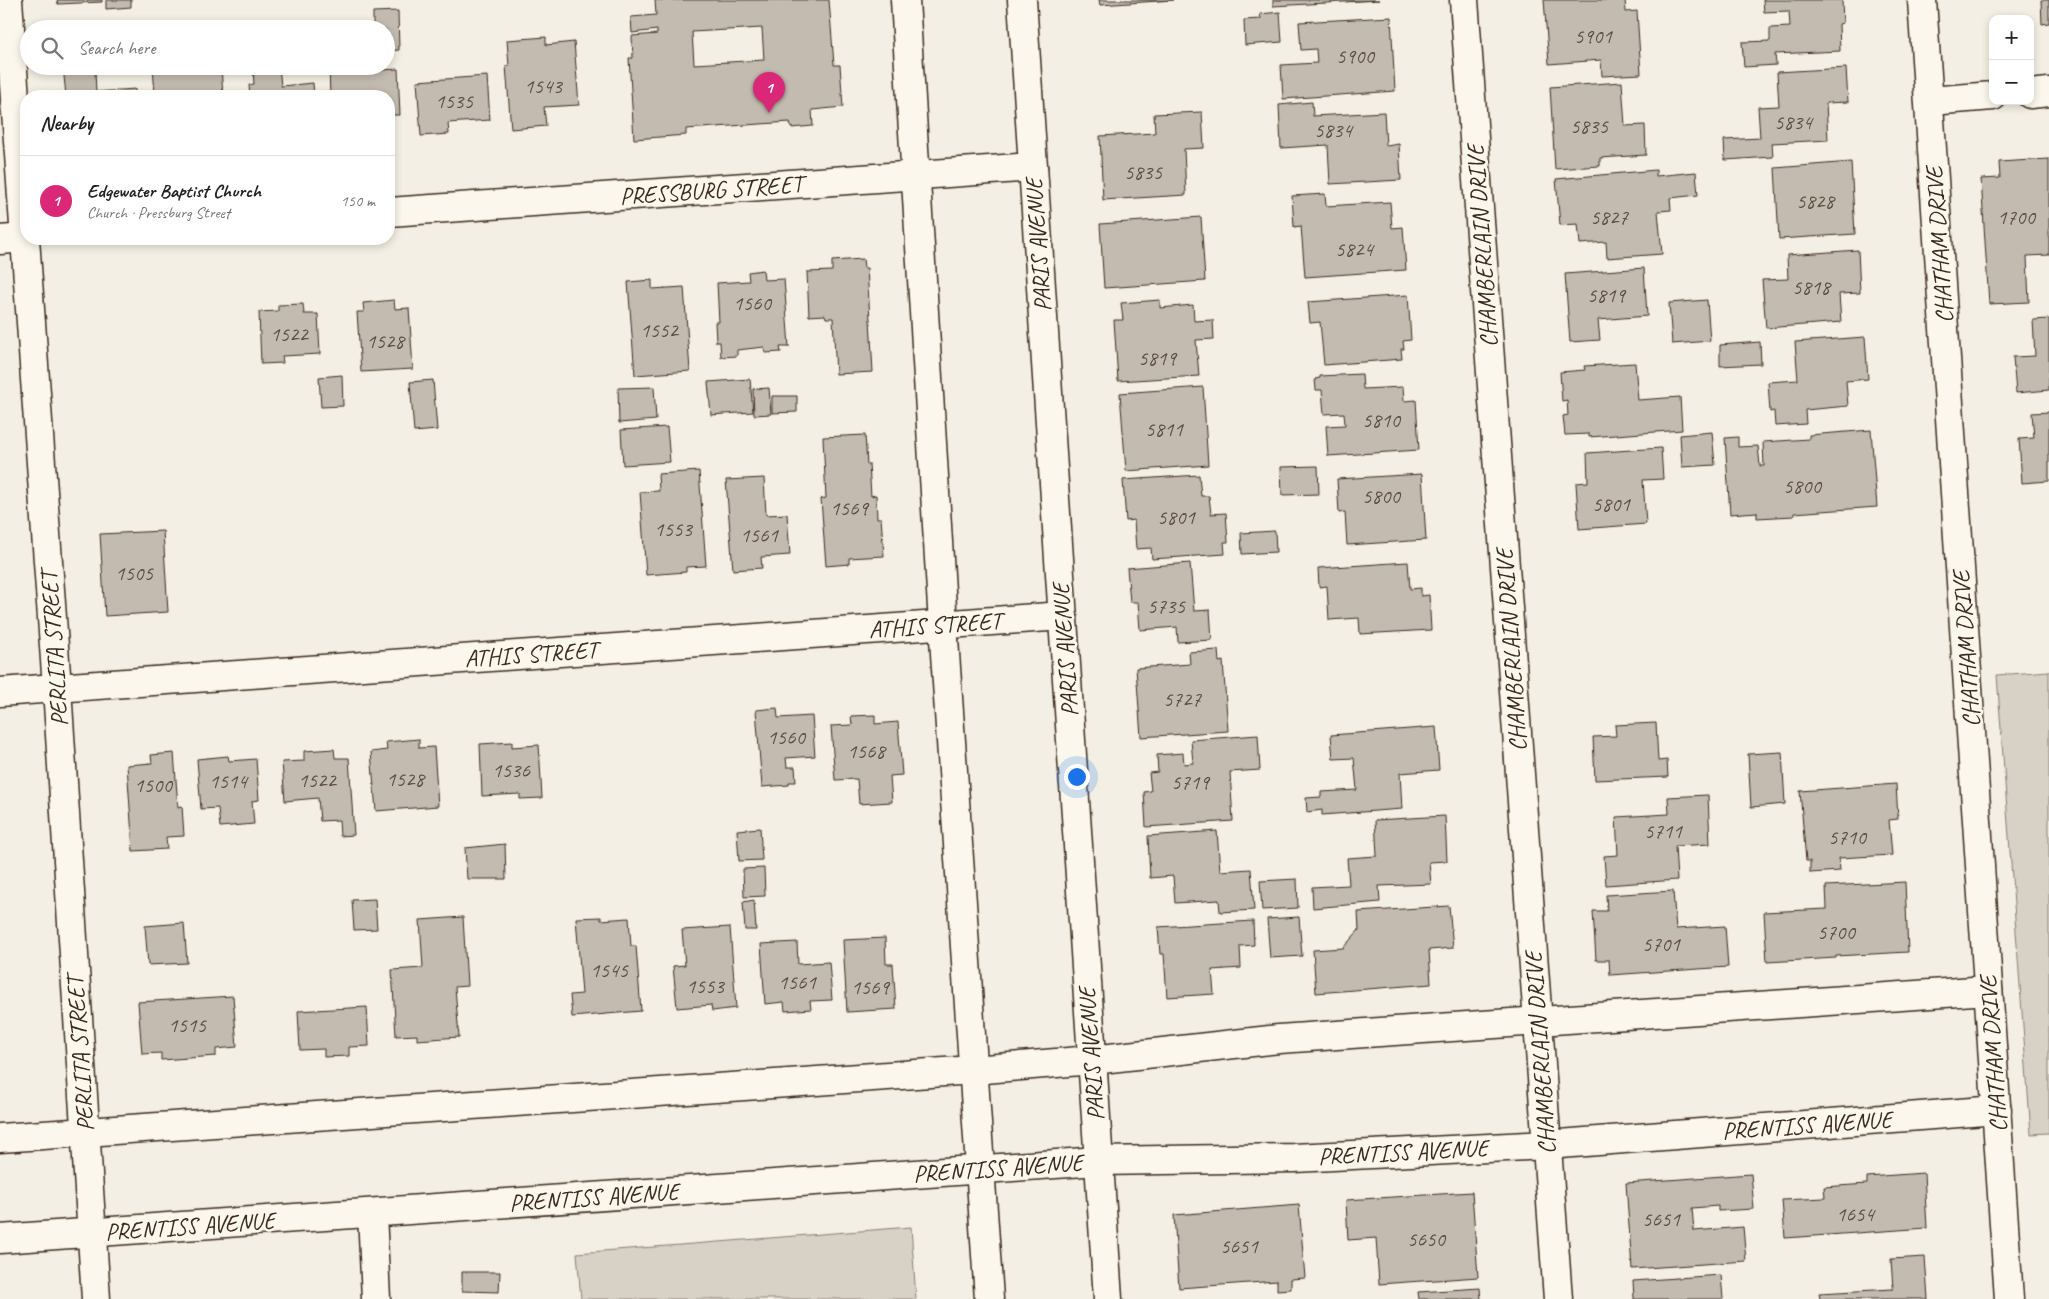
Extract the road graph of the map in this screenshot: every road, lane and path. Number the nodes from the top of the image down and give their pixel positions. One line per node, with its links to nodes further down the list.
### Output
1 (8, 0): 13 (street, PERLITA STREET)
2 (905, 0): 11 (street)
3 (1022, 0): 10 (street, PARIS AVENUE)
4 (1464, 0): 19 (street, CHAMBERLAIN DRIVE)
5 (1922, 0): 9 (street, CHATHAM DRIVE)
6 (2049, 92): 7 (street)
7 (2034, 94)
8 (1989, 96): 9 (street)
9 (1930, 101): 18 (street, CHATHAM DRIVE)
10 (1033, 167): 11 (street, PRESSBURG STREET); 14 (street, PARIS AVENUE)
11 (917, 175): 12 (street, PRESSBURG STREET); 15 (street)
12 (395, 212)
13 (17, 239): 16 (street, PERLITA STREET)
14 (1062, 616): 15 (street, ATHIS STREET); 20 (street, PARIS AVENUE)
15 (943, 624): 16 (street, ATHIS STREET); 21 (street)
16 (57, 688): 17 (street, ATHIS STREET); 23 (street, PERLITA STREET)
17 (0, 692)
18 (1988, 990): 19 (street); 22 (street, CHATHAM DRIVE)
19 (1538, 1022): 20 (street); 25 (street, CHAMBERLAIN DRIVE)
20 (1092, 1060): 21 (street); 26 (street, PARIS AVENUE)
21 (973, 1070): 23 (street); 27 (street)
22 (1997, 1110): 25 (street, PRENTISS AVENUE); 36 (street, CHATHAM DRIVE)
23 (85, 1132): 24 (street); 29 (street, PERLITA STREET)
24 (0, 1138)
25 (1547, 1145): 26 (street, PRENTISS AVENUE); 35 (street, CHAMBERLAIN DRIVE)
26 (1098, 1161): 27 (street, PRENTISS AVENUE); 34 (street, PARIS AVENUE)
27 (980, 1169): 28 (street, PRENTISS AVENUE); 33 (street)
28 (372, 1213): 29 (street, PRENTISS AVENUE); 32 (street)
29 (93, 1233): 30 (street, PRENTISS AVENUE); 31 (street, PERLITA STREET)
30 (0, 1239)
31 (96, 1299)
32 (376, 1299)
33 (990, 1299)
34 (1108, 1299)
35 (1558, 1299)
36 (2009, 1299)

